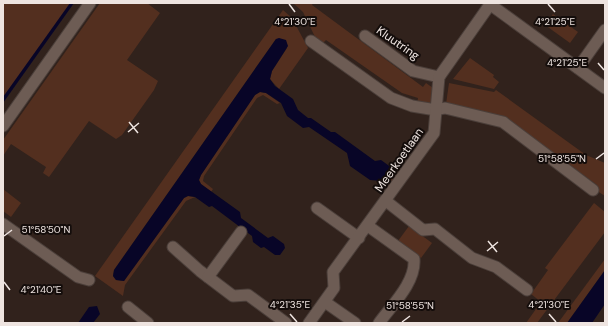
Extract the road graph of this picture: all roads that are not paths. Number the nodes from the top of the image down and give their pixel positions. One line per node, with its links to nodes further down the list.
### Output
1 (90, 3): 10 (street)
2 (491, 4): 6 (street); 7 (street)
3 (605, 30): 6 (street)
4 (365, 36): 7 (street, Kluutring)
5 (311, 41): 9 (street)
6 (578, 68): 8 (street)
7 (439, 77): 9 (street, Meerkoetlaan)
8 (605, 88)
9 (436, 110): 11 (street); 12 (street, Meerkoetlaan)
10 (3, 126)
11 (593, 190)
12 (386, 201): 15 (street, Meerkoetlaan); 21 (street)
13 (317, 208): 17 (street)
14 (3, 224): 20 (street)
15 (368, 226): 17 (street, Meerkoetlaan); 28 (street)
16 (241, 232): 19 (street)
17 (359, 238): 22 (street, Meerkoetlaan)
18 (172, 248): 19 (street)
19 (208, 278): 25 (street)
20 (89, 280)
21 (527, 290)
22 (325, 302): 26 (street, Meerkoetlaan); 27 (street)
23 (128, 307): 24 (street)
24 (148, 323)
25 (286, 323)
26 (310, 323)
27 (356, 323)
28 (379, 323)

